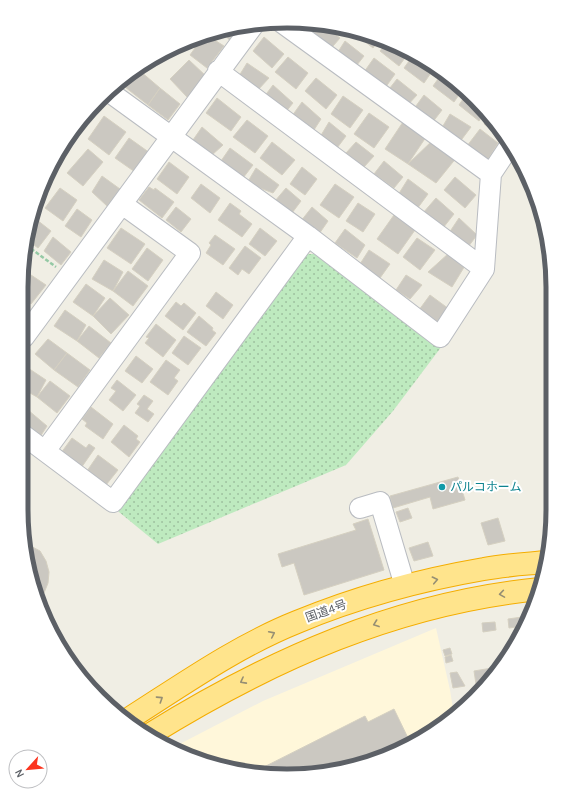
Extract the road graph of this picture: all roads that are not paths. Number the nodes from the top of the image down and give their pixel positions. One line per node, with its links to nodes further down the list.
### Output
1 (289, 28): 7 (street)
2 (249, 31): 3 (street)
3 (218, 71): 5 (street); 10 (street)
4 (113, 95): 5 (street)
5 (171, 136): 8 (street); 9 (street)
6 (507, 151): 7 (street)
7 (491, 174): 10 (street)
8 (122, 204): 11 (street); 13 (street)
9 (308, 236): 10 (street); 13 (street)
10 (484, 269)
11 (28, 331)
12 (28, 438): 13 (street)
13 (45, 451)
14 (360, 508): 16 (street)
15 (541, 563): 16 (highway, 国道4号, one-way to 15)
16 (405, 586): 18 (highway, 国道4号, one-way to 16)
17 (533, 590): 19 (highway, one-way to 19)
18 (132, 717)
19 (154, 732)

